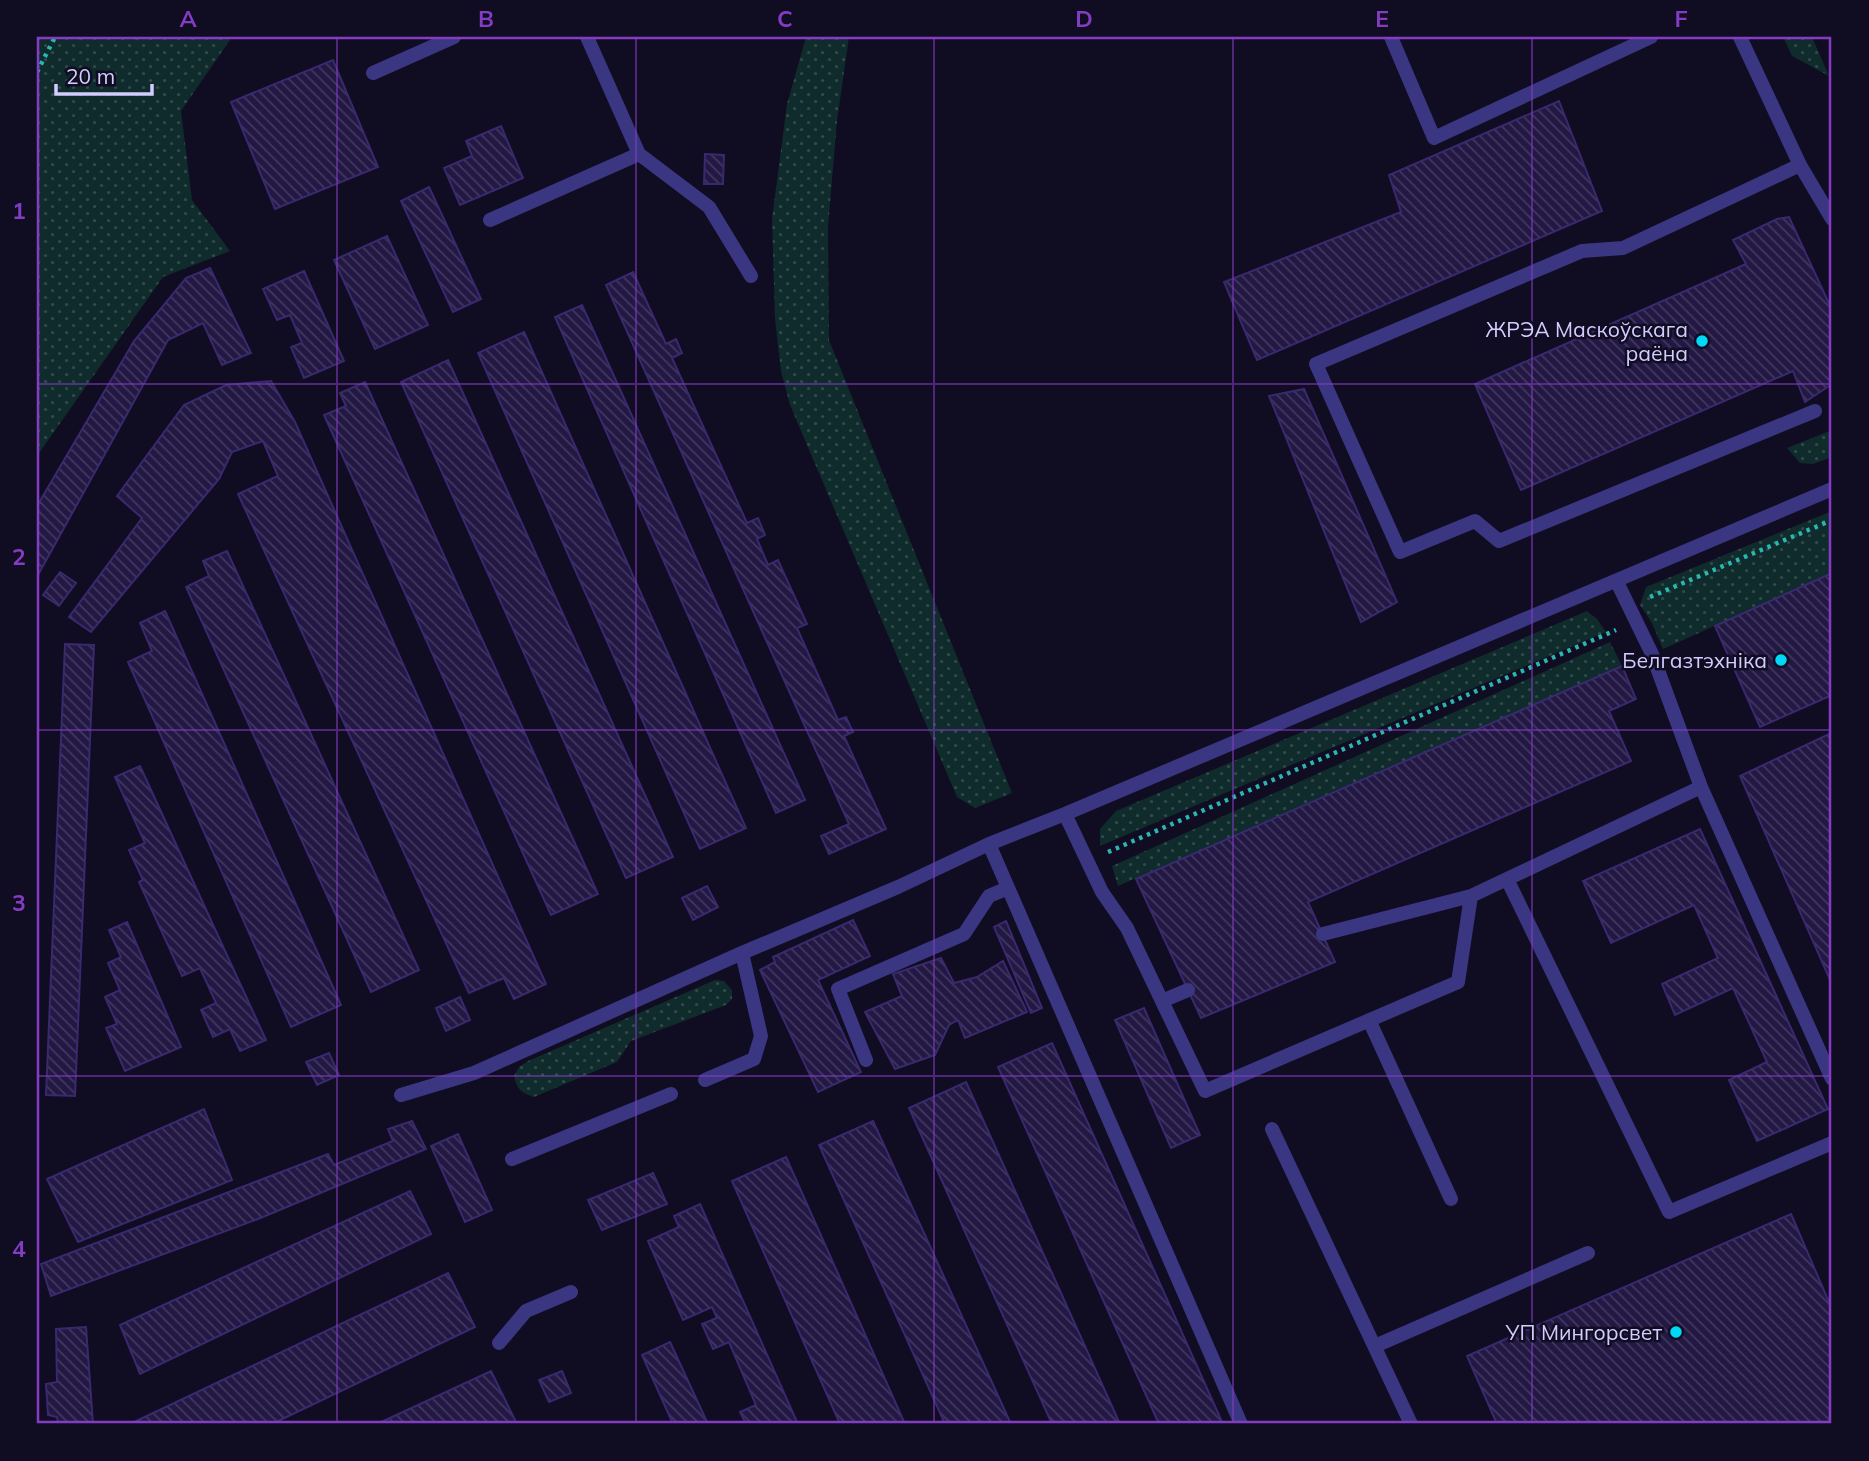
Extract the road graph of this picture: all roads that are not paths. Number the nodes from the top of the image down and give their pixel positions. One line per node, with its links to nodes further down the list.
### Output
1 (454, 37): 6 (lane)
2 (587, 37): 7 (lane)
3 (1391, 37): 4 (lane)
4 (1651, 37)
5 (1740, 37): 8 (lane)
6 (373, 73)
7 (639, 154): 10 (lane); 11 (lane)
8 (1801, 165): 9 (lane); 12 (lane)
9 (1832, 219)
10 (490, 220)
11 (751, 276)
12 (1815, 411)
13 (1832, 489): 14 (lane)
14 (1617, 582): 15 (lane); 16 (lane)
15 (1701, 787): 18 (lane); 27 (lane)
16 (1065, 814): 17 (lane); 24 (lane)
17 (989, 844): 19 (lane); 22 (lane)
18 (1507, 879): 20 (lane); 32 (lane)
19 (1008, 888): 26 (lane); 39 (lane)
20 (1471, 896): 21 (lane); 25 (lane)
21 (1323, 934)
22 (742, 953): 28 (lane); 30 (lane)
23 (1188, 990): 24 (lane)
24 (1162, 1001): 25 (lane)
25 (1369, 1020): 34 (lane)
26 (866, 1060)
27 (1832, 1079)
28 (705, 1080)
29 (671, 1094): 33 (lane)
30 (401, 1095)
31 (1272, 1129): 38 (lane)
32 (1832, 1143)
33 (512, 1159)
34 (1451, 1199)
35 (1588, 1253): 38 (lane)
36 (571, 1292): 37 (lane)
37 (499, 1343)
38 (1374, 1346): 40 (lane)
39 (1241, 1424)
40 (1411, 1424)

